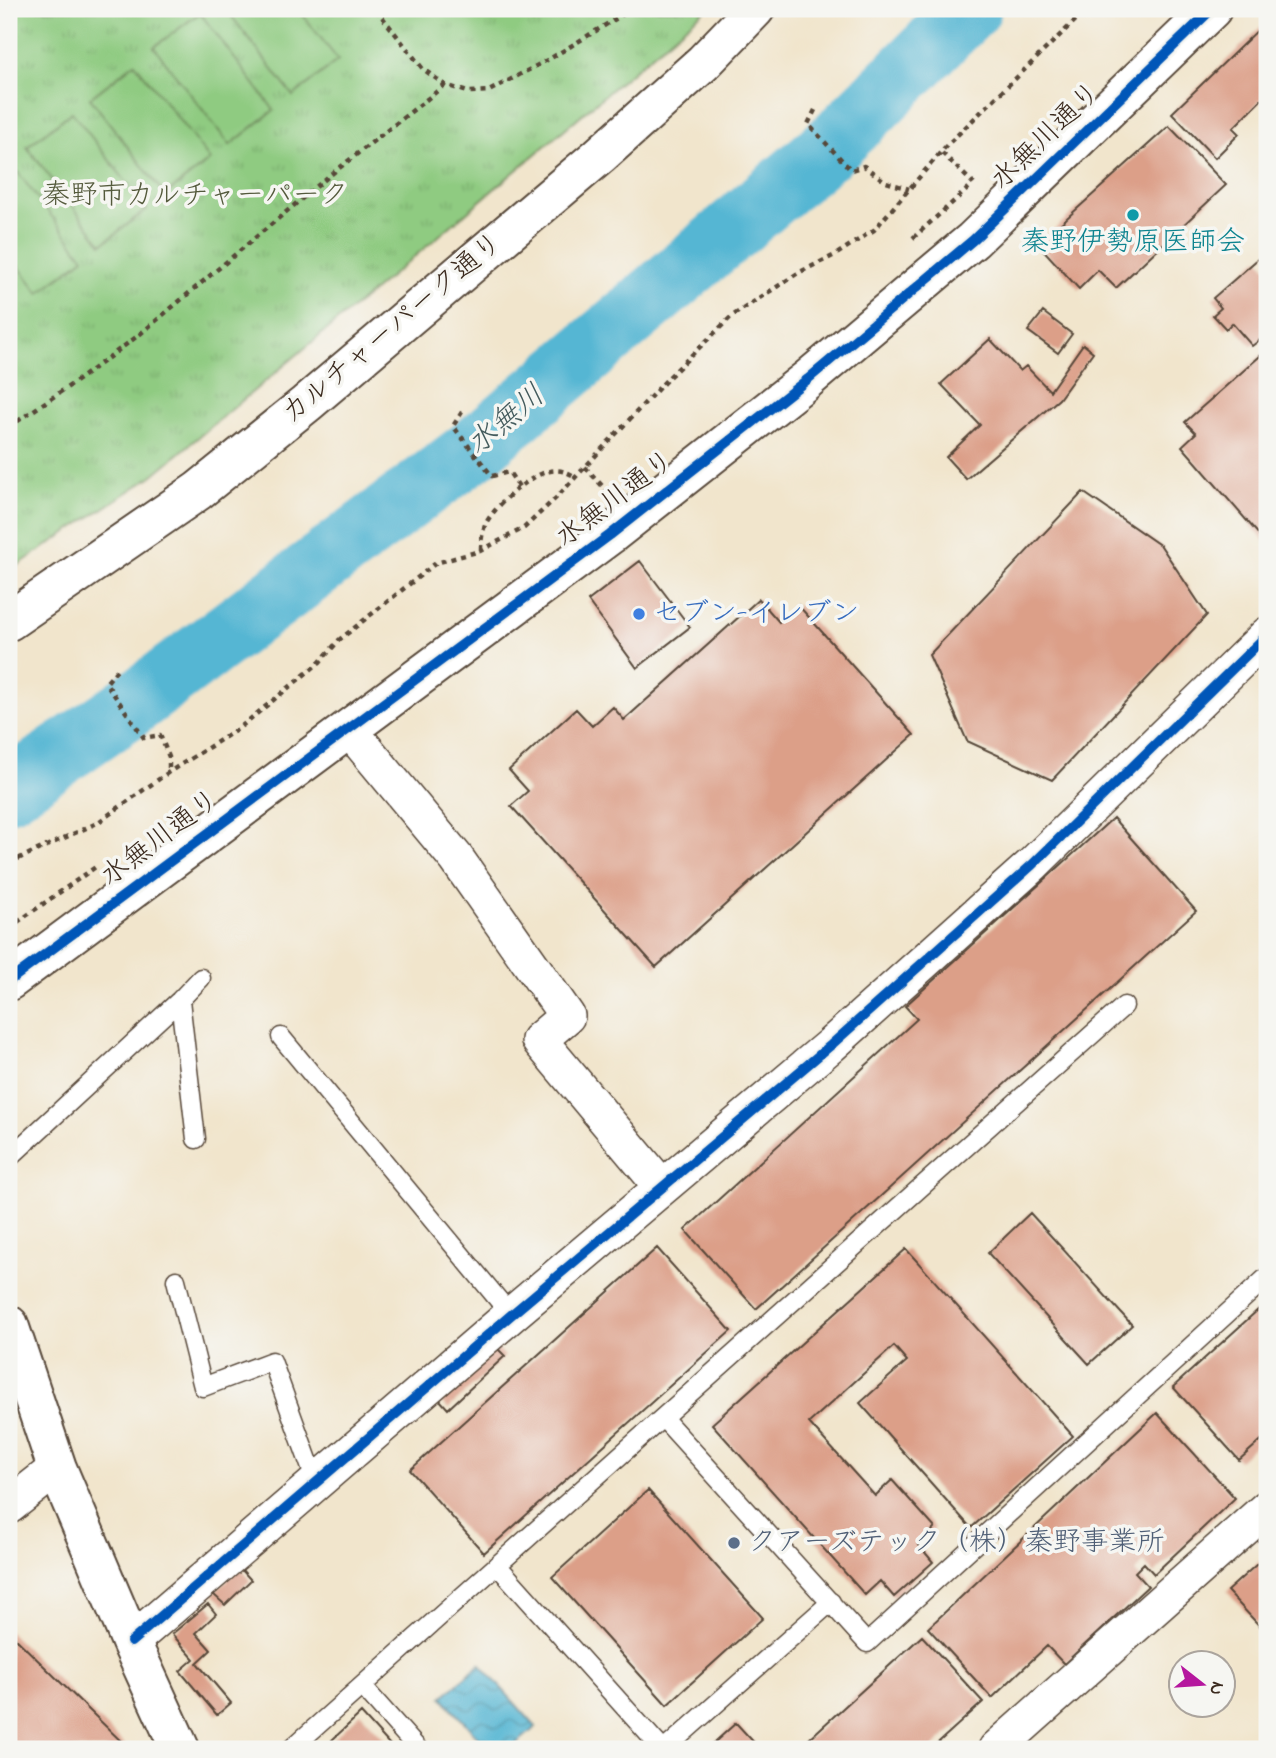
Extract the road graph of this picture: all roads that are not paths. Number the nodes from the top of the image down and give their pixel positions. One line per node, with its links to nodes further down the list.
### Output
1 (755, 9): 3 (street, カルチャーパーク通り)
2 (1212, 9): 5 (street, 水無川通り)
3 (9, 621)
4 (1267, 635): 13 (street)
5 (348, 728): 7 (street, 水無川通り); 13 (street)
6 (201, 978): 8 (lane)
7 (9, 981)
8 (180, 1000): 11 (lane); 12 (lane)
9 (1124, 1006): 18 (lane)
10 (281, 1037): 16 (lane)
11 (196, 1139)
12 (9, 1158)
13 (662, 1186): 16 (street)
14 (1267, 1278): 24 (lane)
15 (176, 1280): 20 (lane)
16 (511, 1315): 20 (street)
17 (9, 1325): 19 (street)
18 (663, 1418): 23 (lane); 24 (lane)
19 (57, 1468): 21 (street); 25 (street)
20 (317, 1482): 25 (street)
21 (9, 1506)
22 (1267, 1508): 31 (street)
23 (497, 1565): 26 (lane); 30 (lane)
24 (831, 1602): 30 (lane)
25 (131, 1642): 27 (street)
26 (362, 1686): 28 (lane); 29 (lane)
27 (180, 1749)
28 (291, 1749)
29 (418, 1749)
30 (663, 1749)
31 (996, 1749)

